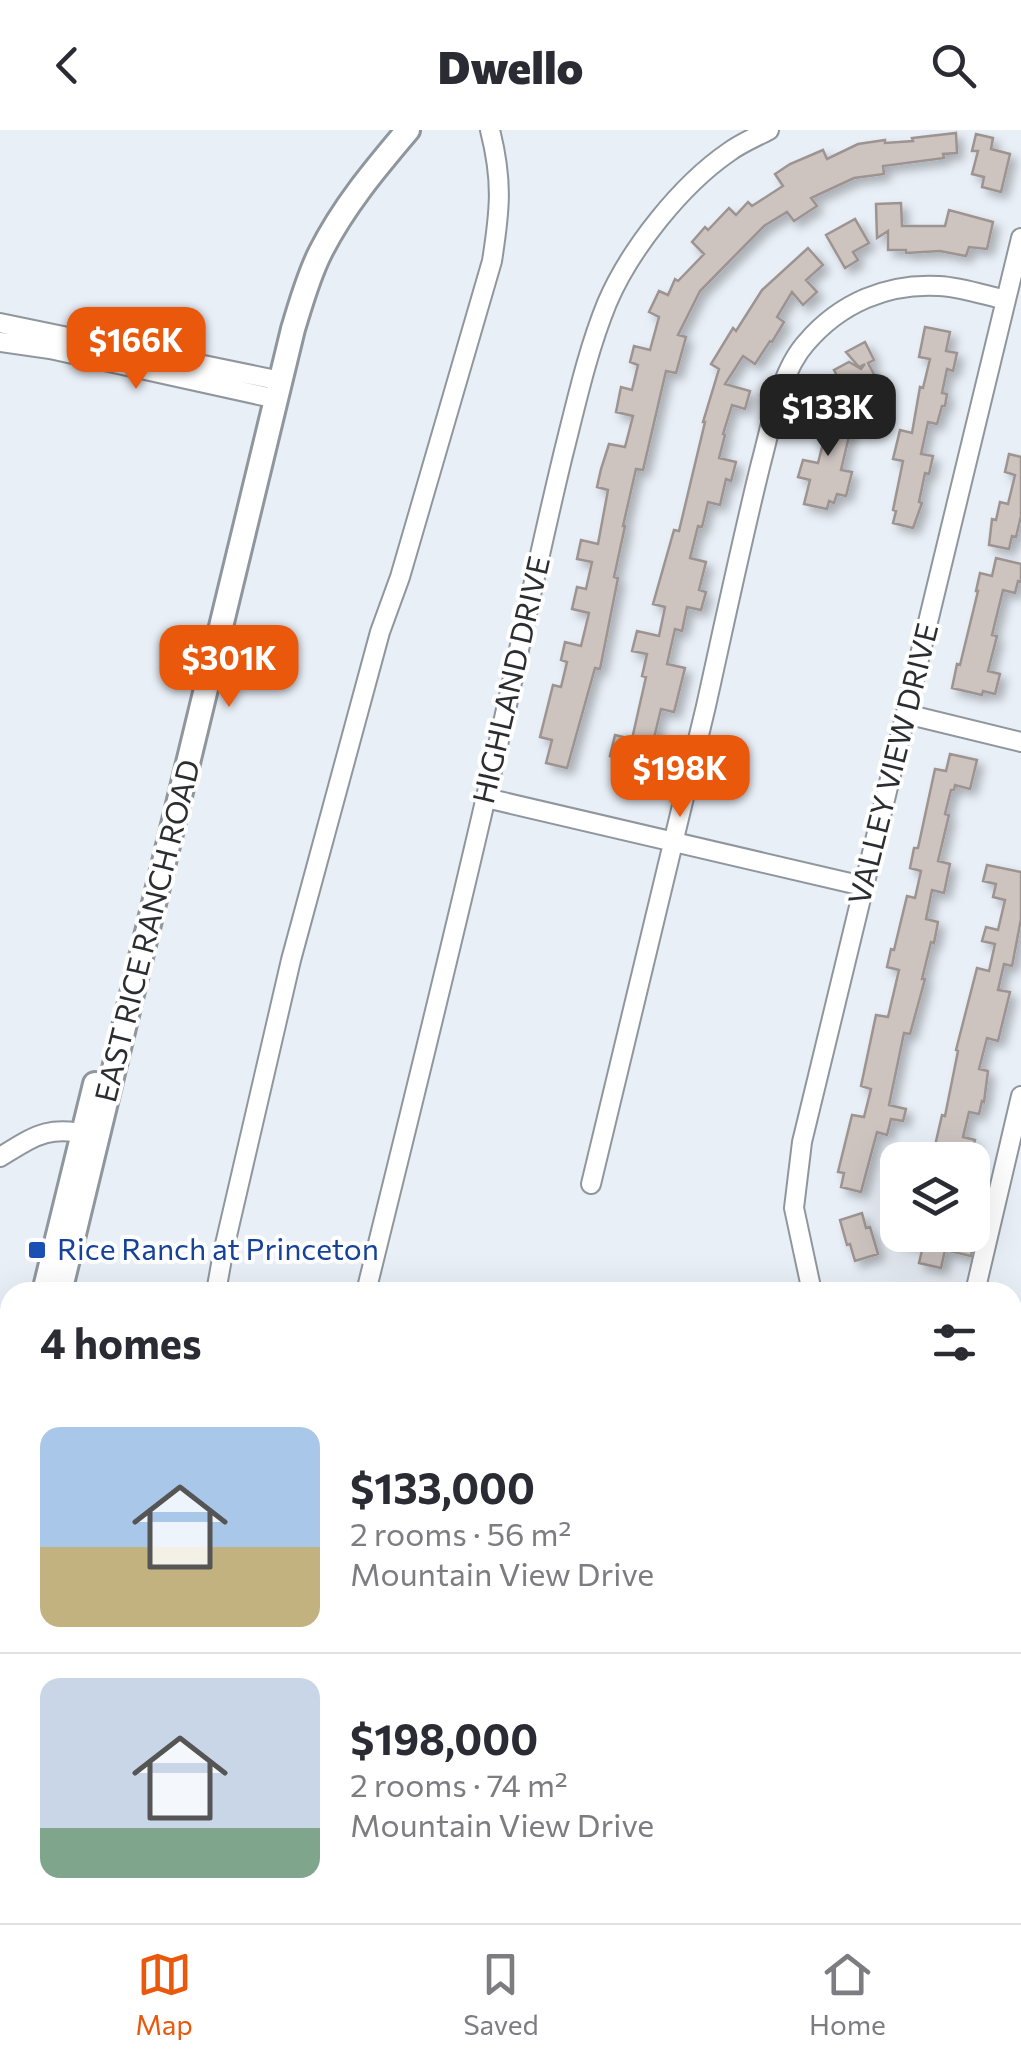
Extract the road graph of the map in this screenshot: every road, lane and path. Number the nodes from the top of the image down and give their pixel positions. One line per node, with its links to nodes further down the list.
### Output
1 (393, 130): 9 (main road, EAST RICE RANCH ROAD)
2 (408, 130): 9 (main road, EAST RICE RANCH ROAD)
3 (490, 130): 21 (street)
4 (769, 130): 12 (street, HIGHLAND DRIVE)
5 (1021, 238): 6 (street, VALLEY VIEW DRIVE)
6 (1006, 300): 10 (street, VALLEY VIEW DRIVE); 13 (street)
7 (0, 322): 9 (street)
8 (0, 342): 9 (street)
9 (273, 388): 16 (main road, EAST RICE RANCH ROAD)
10 (906, 714): 11 (street); 14 (street, VALLEY VIEW DRIVE)
11 (1021, 742)
12 (486, 798): 13 (street); 22 (street, HIGHLAND DRIVE)
13 (672, 843): 14 (street); 18 (street)
14 (864, 886): 23 (street, VALLEY VIEW DRIVE)
15 (1021, 1096): 24 (street)
16 (90, 1134): 17 (street); 19 (main road, EAST RICE RANCH ROAD); 20 (main road, EAST RICE RANCH ROAD)
17 (0, 1157)
18 (591, 1184)
19 (47, 1282)
20 (62, 1282)
21 (218, 1282)
22 (368, 1282)
23 (810, 1282)
24 (977, 1282)

